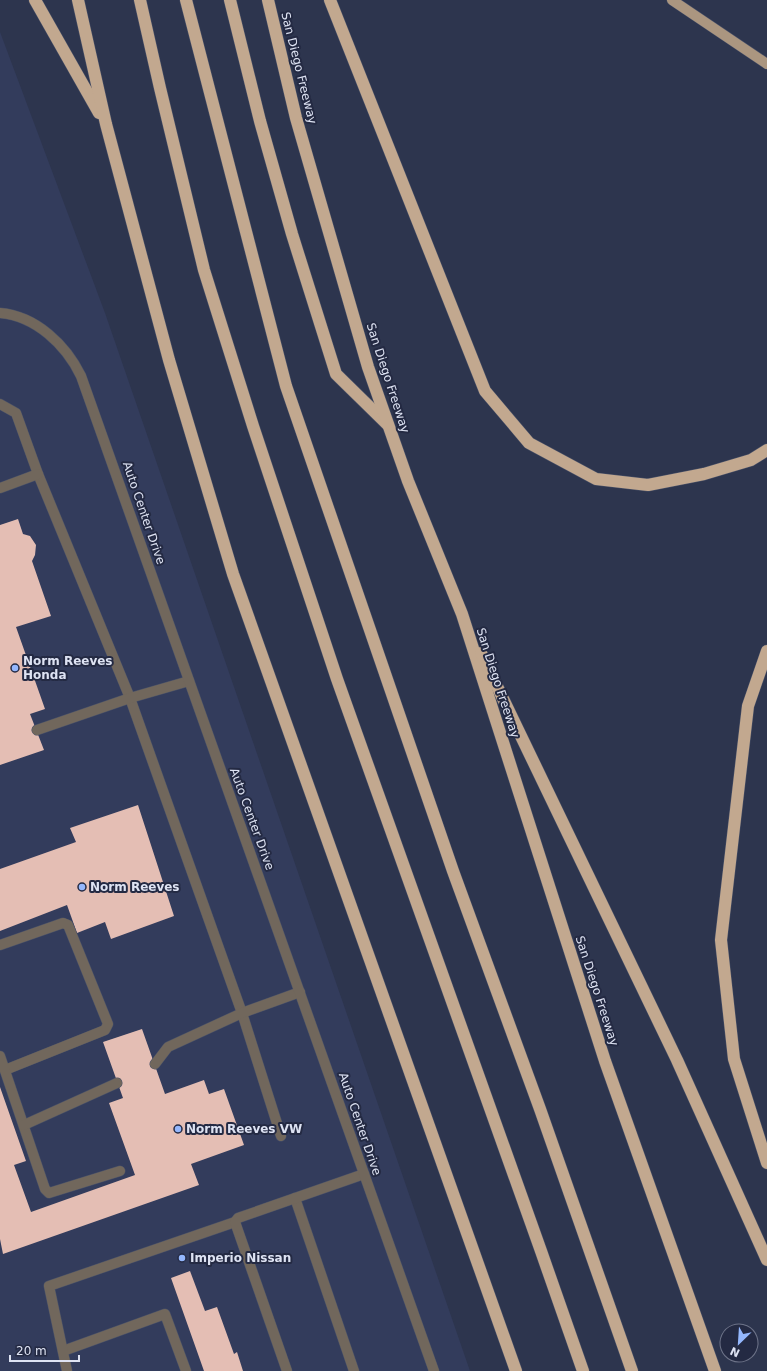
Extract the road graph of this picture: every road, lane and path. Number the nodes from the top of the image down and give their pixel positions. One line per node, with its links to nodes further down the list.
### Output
1 (35, 0): 10 (highway)
2 (78, 0): 10 (highway)
3 (140, 0): 44 (highway)
4 (186, 0): 45 (highway)
5 (230, 0): 13 (highway)
6 (268, 0): 13 (highway, San Diego Freeway)
7 (330, 0): 14 (highway)
8 (672, 0): 9 (main road)
9 (767, 64)
10 (106, 124): 43 (highway)
11 (0, 313): 19 (street, Auto Center Drive)
12 (0, 404): 15 (street)
13 (389, 427): 17 (highway, San Diego Freeway)
14 (767, 450)
15 (38, 474): 16 (street); 20 (street)
16 (0, 488)
17 (462, 614): 36 (highway); 46 (highway, San Diego Freeway)
18 (767, 650): 31 (highway)
19 (189, 680): 20 (street); 23 (street, Auto Center Drive)
20 (130, 698): 21 (street); 24 (street)
21 (37, 730)
22 (0, 945): 27 (street)
23 (300, 992): 24 (street); 33 (street, Auto Center Drive)
24 (242, 1013): 26 (street); 30 (street)
25 (0, 1056): 27 (street)
26 (155, 1064)
27 (5, 1070): 29 (street)
28 (118, 1083): 29 (street)
29 (24, 1125): 32 (street)
30 (281, 1136)
31 (767, 1163)
32 (120, 1171)
33 (364, 1174): 34 (street); 42 (street, Auto Center Drive)
34 (295, 1198): 35 (street); 41 (street)
35 (235, 1222): 37 (street); 40 (street)
36 (767, 1260)
37 (63, 1352): 38 (street); 39 (street)
38 (67, 1371)
39 (186, 1371)
40 (287, 1371)
41 (354, 1371)
42 (434, 1371)
43 (516, 1371)
44 (583, 1371)
45 (632, 1371)
46 (715, 1371)

